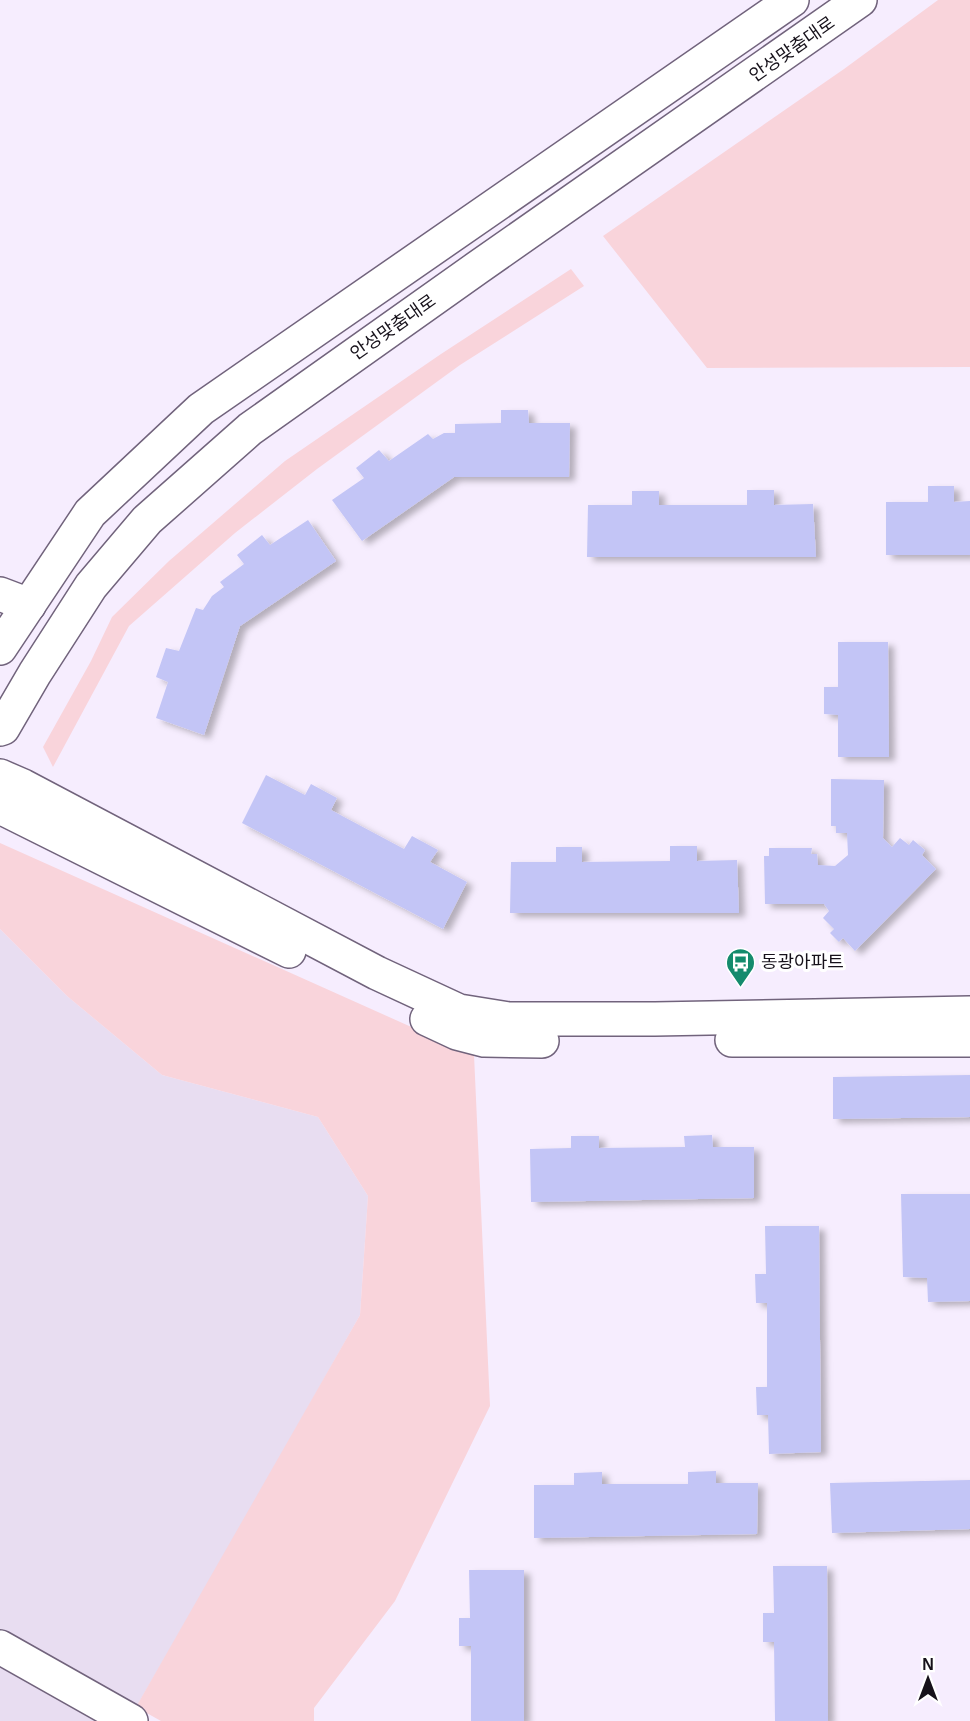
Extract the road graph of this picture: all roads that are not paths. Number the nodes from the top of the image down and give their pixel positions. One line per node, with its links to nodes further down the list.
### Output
1 (792, 0): 3 (street)
2 (860, 0): 5 (street, 안성맞춤대로)
3 (14, 600): 4 (street)
4 (0, 648)
5 (0, 729)
6 (0, 776): 8 (street)
7 (0, 803): 9 (street)
8 (970, 1013)
9 (970, 1040)
10 (0, 1647): 11 (street)
11 (131, 1721)

